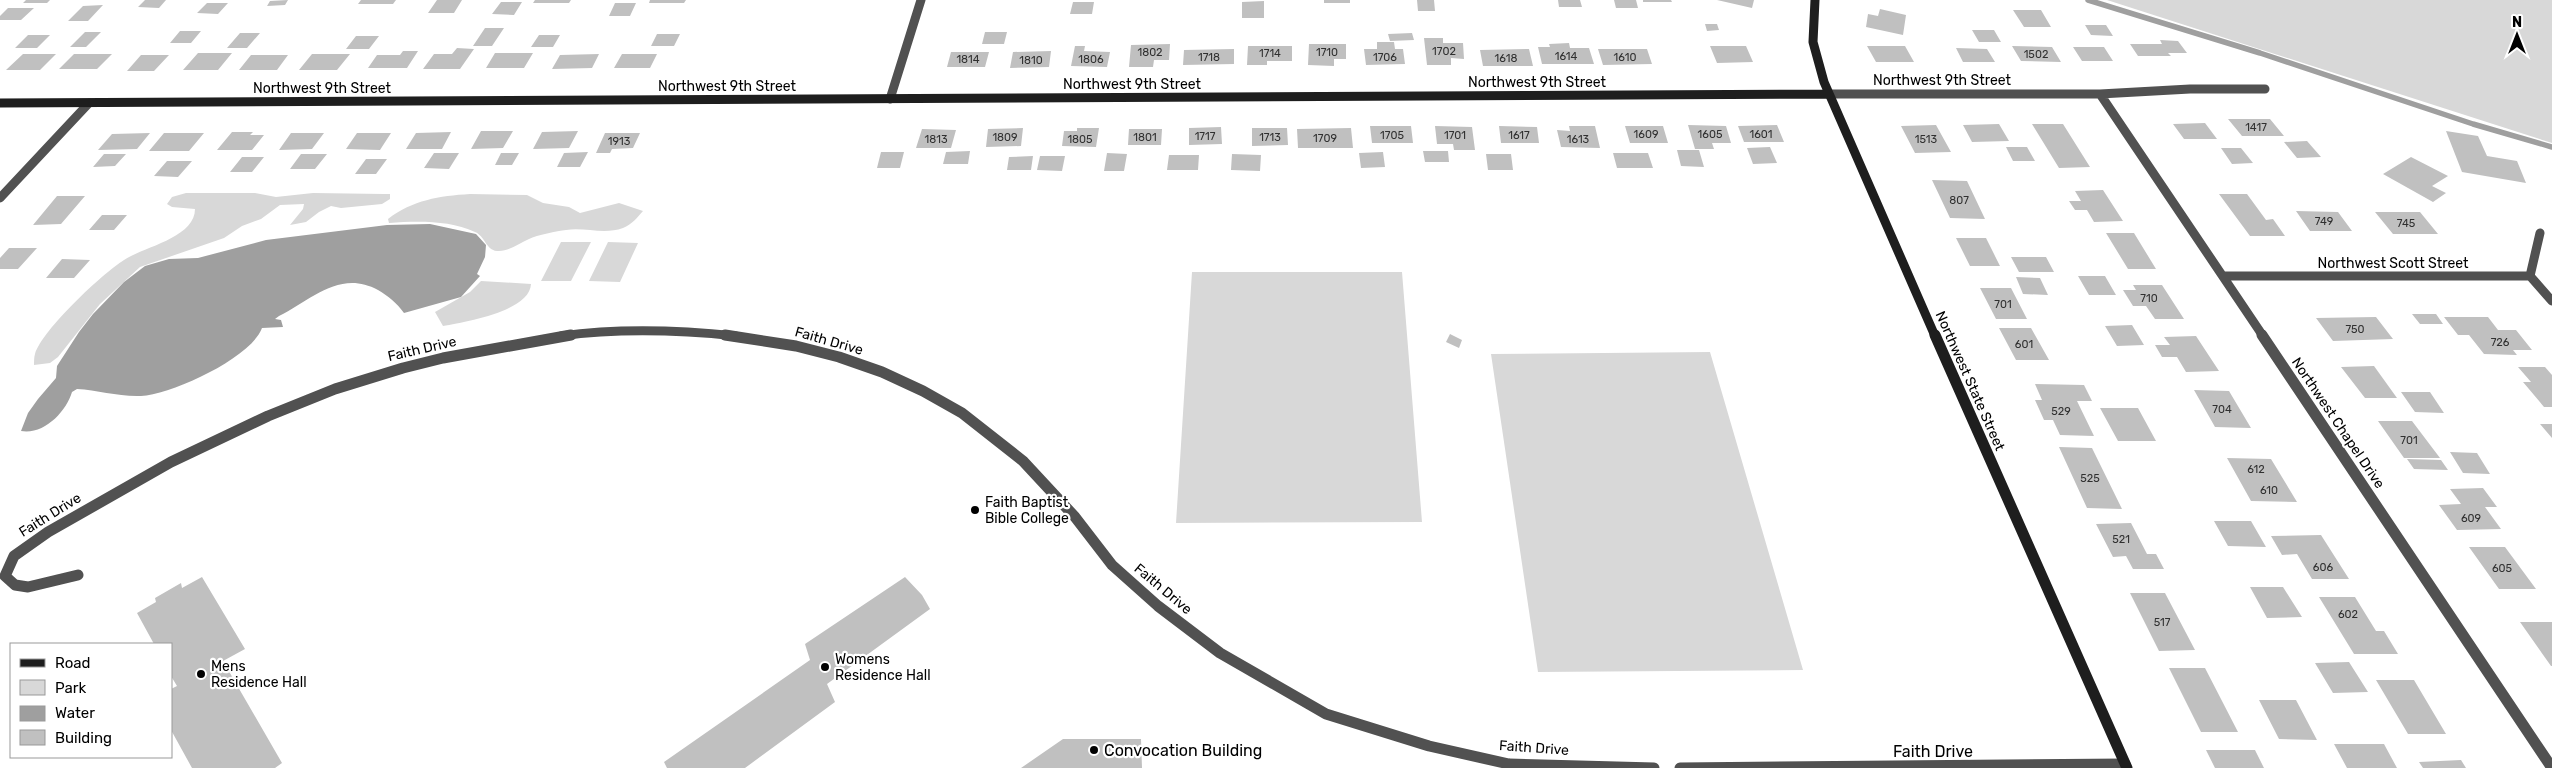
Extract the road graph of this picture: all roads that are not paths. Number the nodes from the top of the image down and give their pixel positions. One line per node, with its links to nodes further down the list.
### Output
1 (921, 0): 6 (street)
2 (1815, 0): 4 (street, Northwest State Street)
3 (2265, 89): 5 (street, Northwest 9th Street)
4 (1828, 94): 5 (street, Northwest 9th Street); 6 (street, Northwest 9th Street); 15 (street, Northwest State Street)
5 (2100, 94): 11 (street, Northwest Chapel Drive)
6 (890, 99): 8 (street, Northwest 9th Street)
7 (0, 103): 8 (street, Northwest 9th Street)
8 (89, 103): 9 (street)
9 (0, 198)
10 (2540, 233): 12 (street)
11 (2223, 276): 12 (street, Northwest Scott Street); 18 (street, Northwest Chapel Drive)
12 (2530, 276): 13 (street)
13 (2552, 301)
14 (78, 575): 16 (street, Faith Drive)
15 (2126, 766): 17 (street, Faith Drive)
16 (1654, 768)
17 (1680, 768)
18 (2552, 768)

